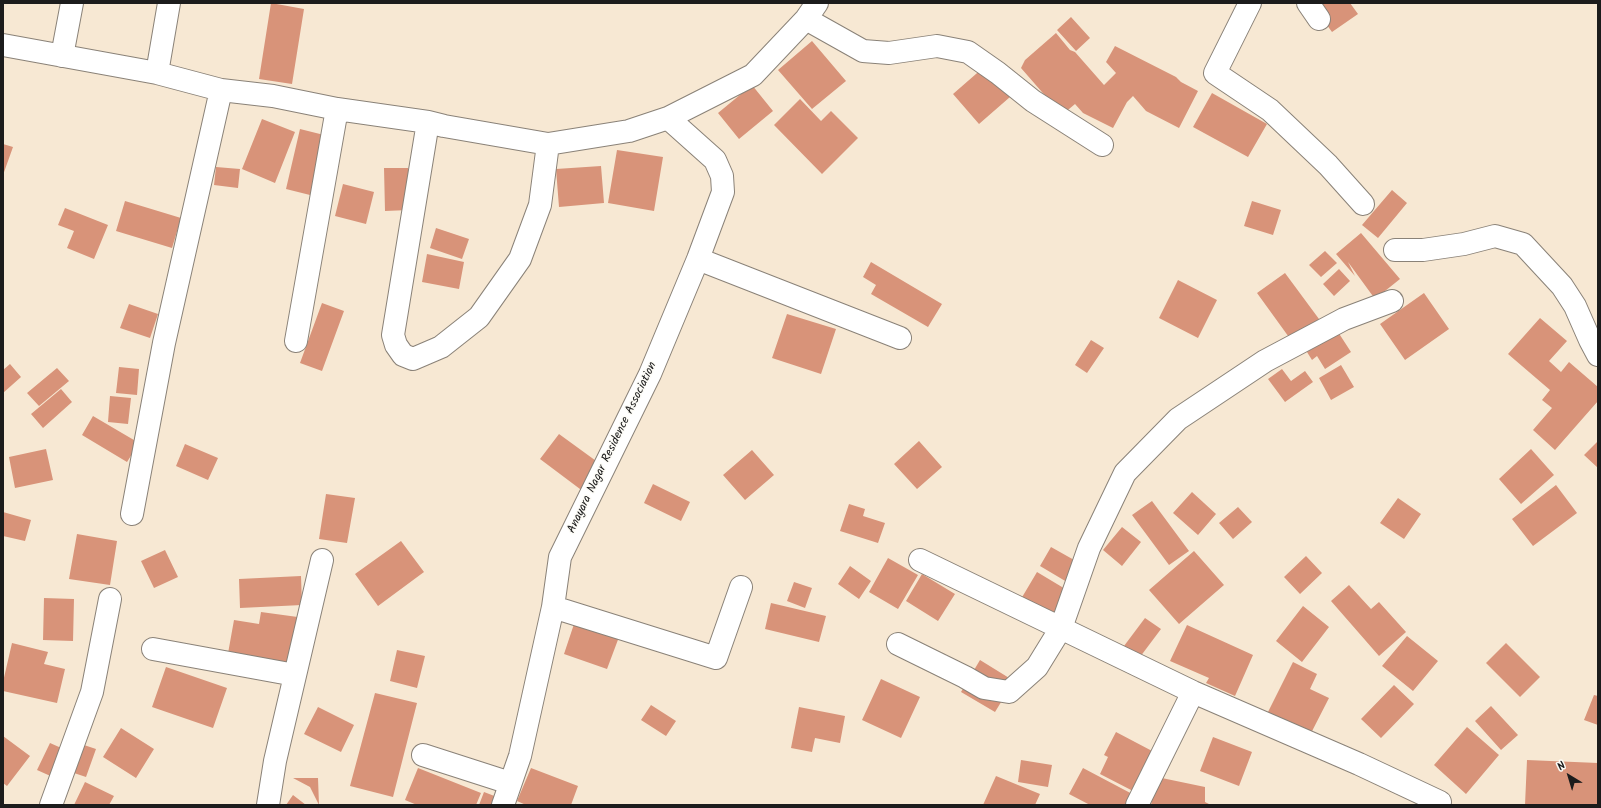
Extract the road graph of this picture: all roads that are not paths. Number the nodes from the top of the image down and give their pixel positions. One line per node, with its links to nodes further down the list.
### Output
1 (72, 3): 6 (street)
2 (169, 3): 7 (street)
3 (1250, 3): 14 (street)
4 (812, 11): 10 (street); 13 (street)
5 (3, 45): 6 (street)
6 (62, 56): 7 (street)
7 (157, 73): 8 (street)
8 (221, 90): 9 (street); 21 (street)
9 (338, 109): 11 (street); 19 (street)
10 (668, 118): 12 (street); 16 (street, Anayara Nagar Residence Association)
11 (428, 122): 12 (street); 12 (street)
12 (548, 144)
13 (1102, 145)
14 (1363, 204)
15 (1395, 250): 20 (street)
16 (698, 259): 18 (street); 26 (street, Anayara Nagar Residence Association)
17 (1392, 301): 27 (street)
18 (900, 338)
19 (296, 341)
20 (1598, 355)
21 (132, 514)
22 (322, 560): 30 (street)
23 (920, 560): 27 (street)
24 (741, 587): 26 (street)
25 (110, 599): 35 (street)
26 (553, 607): 33 (street, Anayara Nagar Residence Association)
27 (1061, 628): 28 (street); 31 (street)
28 (898, 644)
29 (153, 649): 30 (street)
30 (295, 676): 36 (street)
31 (1193, 692): 34 (street); 38 (street)
32 (423, 755): 33 (street)
33 (510, 783): 37 (street, Anayara Nagar Residence Association)
34 (1440, 802)
35 (51, 805)
36 (268, 805)
37 (503, 805)
38 (1137, 805)

